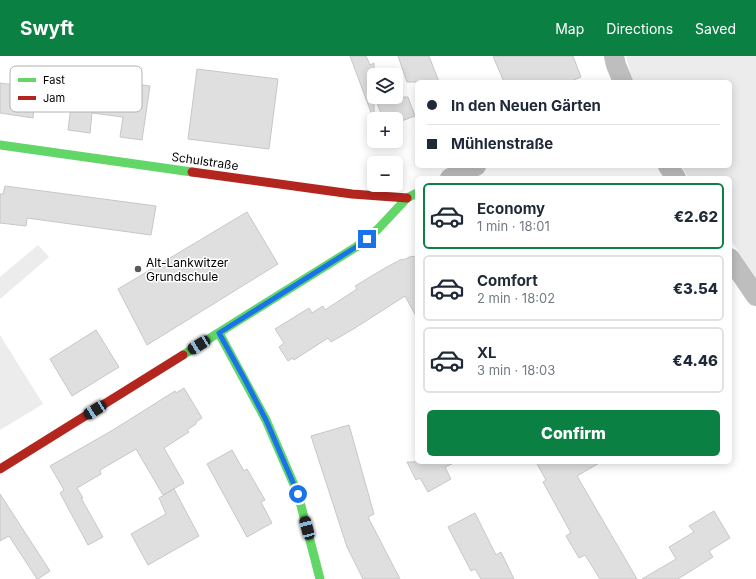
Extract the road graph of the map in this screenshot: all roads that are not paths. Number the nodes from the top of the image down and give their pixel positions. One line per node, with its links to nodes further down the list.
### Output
1 (614, 56): 2 (street)
2 (622, 80)
3 (0, 145): 7 (street, Schulstraße)
4 (472, 168): 5 (street)
5 (454, 176)
6 (415, 194): 7 (street)
7 (407, 198): 10 (street)
8 (732, 261): 9 (street)
9 (756, 296)
10 (219, 333): 11 (street); 12 (street)
11 (0, 469)
12 (320, 579)

